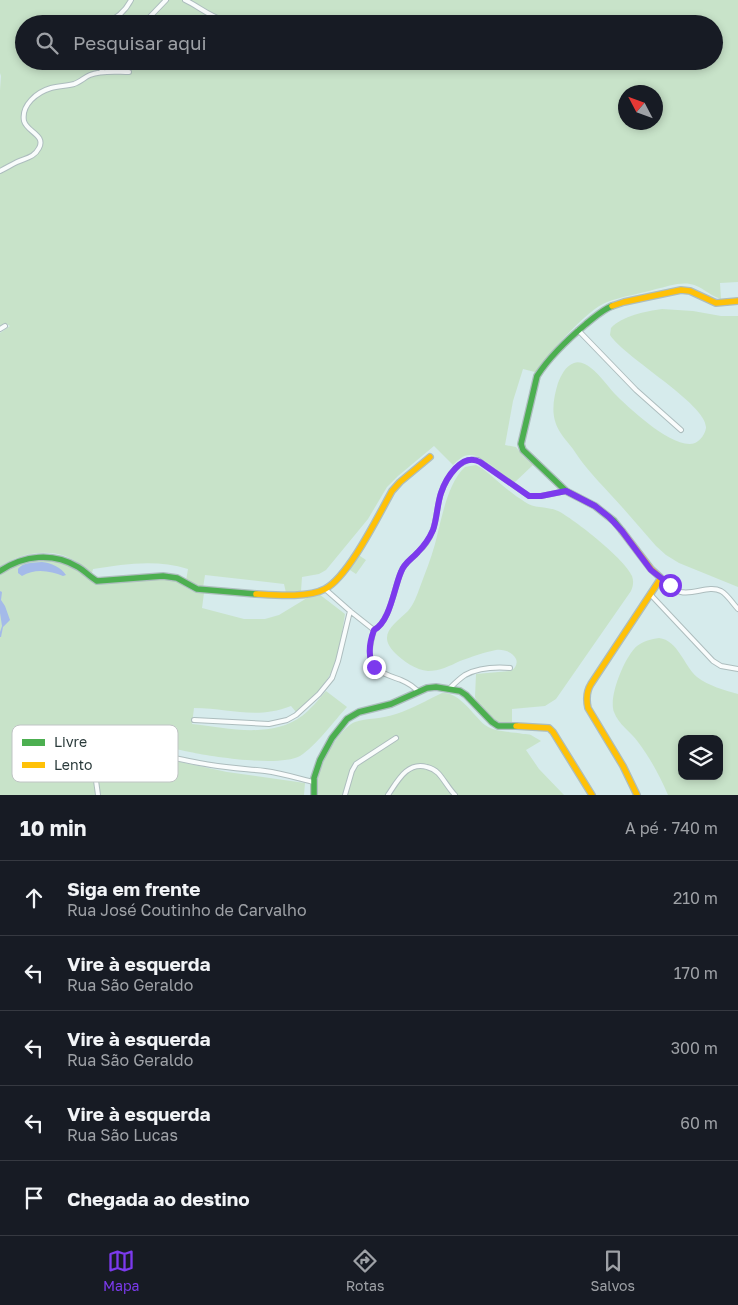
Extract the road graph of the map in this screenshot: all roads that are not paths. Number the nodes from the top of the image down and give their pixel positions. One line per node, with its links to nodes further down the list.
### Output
1 (131, 0): 4 (street)
2 (166, 0): 5 (street)
3 (185, 0): 6 (street)
4 (119, 15)
5 (152, 15)
6 (210, 15)
7 (102, 72): 8 (street); 9 (street)
8 (129, 72)
9 (0, 171)
10 (738, 301): 13 (street)
11 (5, 326): 12 (street)
12 (0, 329)
13 (578, 330): 14 (street); 16 (street)
14 (681, 430)
15 (430, 457): 19 (street)
16 (566, 491): 18 (street); 23 (street)
17 (0, 571): 19 (street)
18 (661, 578): 20 (street); 21 (street)
19 (325, 589): 22 (street)
20 (650, 594): 25 (street); 41 (street)
21 (738, 609)
22 (350, 611): 23 (street); 30 (street)
23 (374, 630): 28 (street)
24 (510, 668): 26 (street)
25 (738, 669)
26 (463, 676): 27 (street); 29 (street)
27 (449, 689): 28 (street); 29 (street)
28 (418, 692): 34 (street)
29 (462, 692): 40 (street)
30 (194, 720)
31 (396, 738): 37 (street)
32 (178, 759): 34 (street)
33 (96, 782): 35 (street)
34 (313, 782): 36 (street)
35 (98, 795)
36 (314, 795)
37 (345, 795)
38 (388, 795): 39 (street)
39 (455, 795)
40 (592, 795)
41 (637, 795)

